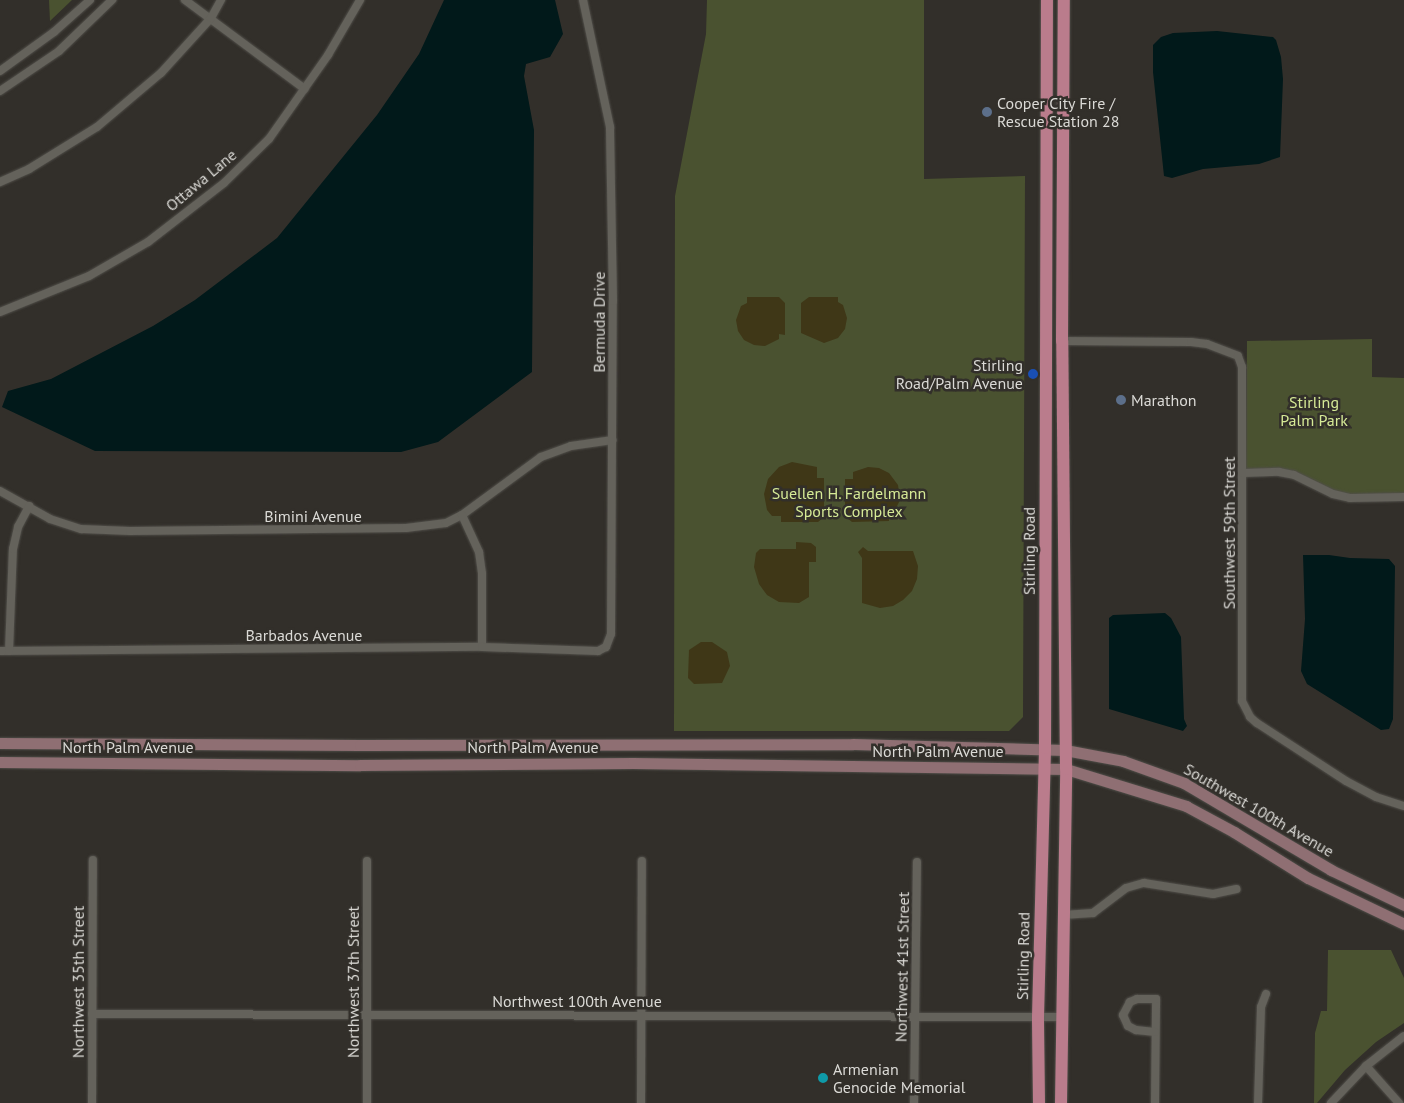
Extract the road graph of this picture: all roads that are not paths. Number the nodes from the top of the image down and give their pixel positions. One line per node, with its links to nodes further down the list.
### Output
1 (90, 0): 10 (street)
2 (112, 0): 12 (street)
3 (185, 0): 9 (street)
4 (221, 0): 9 (street)
5 (360, 0): 11 (street, Ottawa Lane)
6 (582, 0): 16 (street, Bermuda Drive)
7 (1047, 0): 28 (main road, Stirling Road)
8 (1064, 0): 15 (main road)
9 (211, 18): 11 (street); 13 (street)
10 (0, 71)
11 (305, 89): 14 (street, Ottawa Lane)
12 (0, 91)
13 (0, 182)
14 (0, 312)
15 (1062, 341): 17 (street, Southwest 59th Street); 29 (main road)
16 (613, 440): 21 (street, Bimini Avenue); 22 (street, Bermuda Drive)
17 (1243, 473): 19 (street); 34 (street, Southwest 59th Street)
18 (0, 491): 20 (street, Bimini Avenue)
19 (1404, 497)
20 (29, 506): 21 (street, Bimini Avenue); 25 (street)
21 (462, 515): 23 (street)
22 (606, 646): 23 (street, Barbados Avenue)
23 (482, 647): 25 (street, Barbados Avenue)
24 (0, 651): 25 (street, Barbados Avenue)
25 (9, 651)
26 (0, 743): 27 (main road, North Palm Avenue)
27 (460, 745): 28 (main road, North Palm Avenue); 31 (main road)
28 (1045, 748): 29 (main road, North Palm Avenue); 32 (main road, Stirling Road)
29 (1065, 750): 33 (main road); 40 (main road, Southwest 100th Avenue)
30 (0, 762): 31 (main road, North Palm Avenue)
31 (460, 764): 32 (main road, North Palm Avenue)
32 (1044, 768): 33 (main road, North Palm Avenue); 48 (main road, Stirling Road)
33 (1066, 769): 41 (main road); 42 (main road, Southwest 100th Avenue)
34 (1404, 806)
35 (92, 860): 44 (street, Northwest 35th Street)
36 (367, 861): 45 (street, Northwest 37th Street)
37 (642, 861): 46 (street)
38 (917, 862): 47 (street, Northwest 41st Street)
39 (1236, 889): 41 (street)
40 (1404, 905)
41 (1063, 915): 49 (main road)
42 (1404, 924)
43 (1266, 994): 60 (street)
44 (92, 1014): 45 (street, Northwest 100th Avenue); 53 (street, Northwest 35th Street)
45 (367, 1015): 46 (street, Northwest 100th Avenue); 54 (street, Northwest 37th Street)
46 (641, 1015): 47 (street, Northwest 100th Avenue); 55 (street)
47 (915, 1016): 48 (street, Northwest 100th Avenue); 56 (street, Northwest 41st Street)
48 (1038, 1017): 49 (street, Northwest 100th Avenue); 57 (main road, Stirling Road)
49 (1061, 1017): 58 (main road)
50 (1155, 1032): 50 (street); 59 (street)
51 (1404, 1036): 52 (street)
52 (1366, 1066): 61 (street); 62 (street)
53 (92, 1103)
54 (367, 1103)
55 (641, 1103)
56 (914, 1103)
57 (1039, 1103)
58 (1061, 1103)
59 (1155, 1103)
60 (1258, 1103)
61 (1331, 1103)
62 (1399, 1103)

